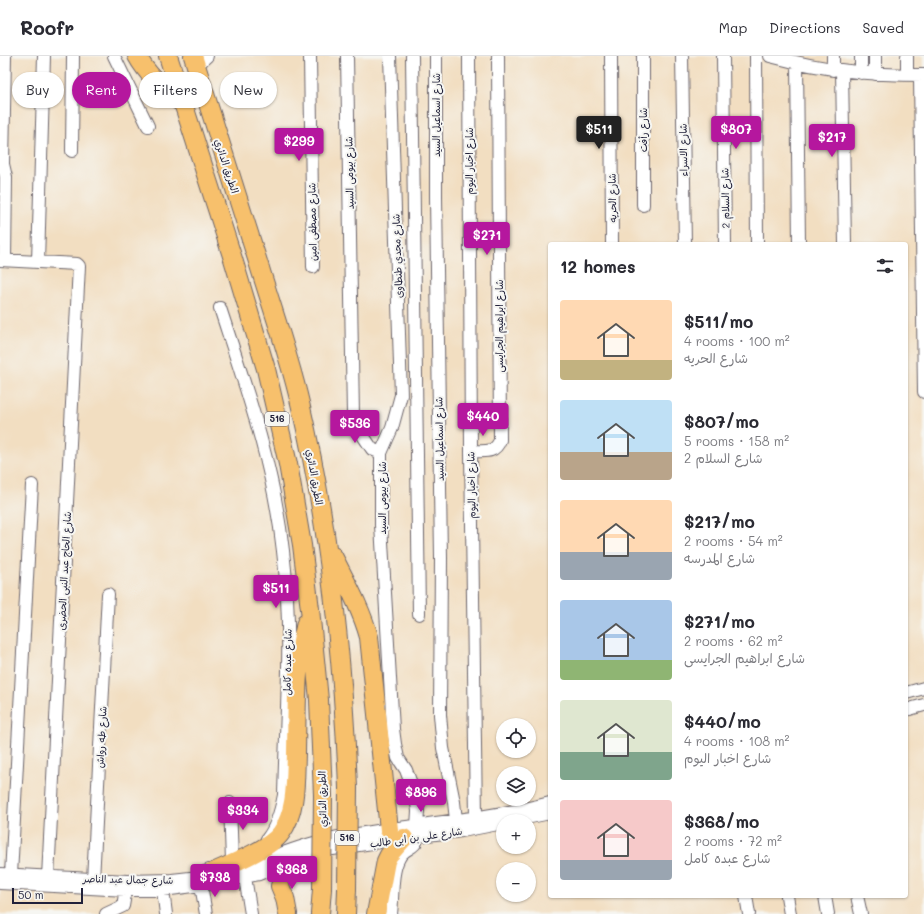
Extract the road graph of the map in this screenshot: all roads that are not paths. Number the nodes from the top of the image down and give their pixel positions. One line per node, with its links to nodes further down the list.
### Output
1 (5, 56): 43 (street)
2 (44, 56): 44 (street)
3 (73, 56): 35 (street)
4 (114, 56): 34 (street)
5 (137, 56): 27 (highway)
6 (168, 56): 28 (highway, الطريق الدائري / 516)
7 (310, 56): 45 (street, شارع مصطفى امين)
8 (347, 56): 49 (street, شارع بيومى السيد)
9 (390, 56): 49 (street, شارع مجدي طنطاوى)
10 (412, 56): 54 (street)
11 (436, 56): 64 (street, شارع اسماعيل السيد)
12 (469, 56): 48 (street, شارع اخبار اليوم)
13 (498, 56): 48 (street, شارع ابراهيم الجرايسى)
14 (610, 56): 37 (street, شارع الحريه)
15 (643, 56): 36 (street, شارع رأفت)
16 (682, 56): 38 (street, شارع الاسراء)
17 (723, 56): 39 (street, شارع السلام 2)
18 (756, 56): 40 (street)
19 (833, 56): 26 (street)
20 (861, 56): 29 (street)
21 (875, 56): 30 (street)
22 (907, 56): 31 (street)
23 (777, 57): 25 (street)
24 (198, 59): 51 (highway, الطريق الدائري / 516)
25 (795, 61): 26 (street); 41 (street)
26 (838, 70): 29 (street); 42 (street)
27 (148, 72)
28 (173, 72)
29 (861, 73): 30 (street)
30 (875, 74): 31 (street)
31 (907, 75): 32 (street)
32 (922, 75): 47 (street)
33 (184, 108): 53 (highway, الطريق الدائري / 516)
34 (148, 126)
35 (72, 151)
36 (643, 205)
37 (612, 242)
38 (685, 242)
39 (725, 242)
40 (757, 242)
41 (799, 242)
42 (845, 242)
43 (2, 260): 44 (street)
44 (38, 262): 71 (street, شارع الحاج عبد النبى الحضرى)
45 (313, 268)
46 (220, 308): 68 (street, شارع عبده كامل)
47 (924, 392)
48 (471, 451): 63 (street, شارع اخبار اليوم)
49 (381, 453): 66 (street, شارع بيومى السيد)
50 (32, 485): 70 (street)
51 (327, 544): 66 (highway); 91 (highway, الطريق الدائري / 516, bridge)
52 (108, 594): 73 (street, شارع طه رواش)
53 (310, 609): 74 (highway); 90 (highway, الطريق الدائري / 516, bridge)
54 (419, 614)
55 (924, 688): 56 (street)
56 (908, 692)
57 (924, 705): 58 (street)
58 (908, 709)
59 (230, 803): 68 (street)
60 (548, 803): 63 (street, شارع على بن ابى طالب)
61 (548, 813): 62 (street)
62 (536, 816)
63 (476, 818): 64 (street, شارع على بن ابى طالب)
64 (456, 820): 66 (street, شارع على بن ابى طالب)
65 (496, 824): 66 (street, شارع على بن ابى طالب)
66 (407, 832): 67 (street, شارع على بن ابى طالب); 67 (street, شارع على بن ابى طالب); 92 (highway); 93 (street)
67 (302, 851): 69 (street, شارع جمال عبد الناصر); 74 (street, شارع جمال عبد الناصر)
68 (232, 860): 74 (street, شارع عبده كامل)
69 (280, 866): 72 (street, شارع جمال عبد الناصر); 77 (street)
70 (5, 874): 71 (street, شارع جمال عبد الناصر)
71 (48, 877): 73 (street, شارع جمال عبد الناصر)
72 (246, 877): 74 (street, شارع جمال عبد الناصر); 87 (street)
73 (93, 880): 76 (street, شارع جمال عبد الناصر)
74 (199, 880): 76 (street, شارع جمال عبد الناصر); 78 (street, شارع جمال عبد الناصر); 86 (street)
75 (0, 883): 76 (street, شارع جمال عبد الناصر)
76 (127, 886): 78 (street, شارع جمال عبد الناصر); 83 (street)
77 (280, 886): 88 (street); 89 (highway)
78 (163, 890): 85 (street)
79 (746, 898): 94 (street)
80 (787, 898): 95 (street)
81 (825, 898): 96 (street)
82 (858, 898): 97 (street)
83 (124, 910): 84 (street)
84 (106, 914)
85 (166, 914)
86 (206, 914)
87 (251, 914)
88 (280, 914)
89 (288, 914)
90 (320, 914)
91 (346, 914)
92 (376, 914)
93 (391, 914)
94 (749, 914)
95 (790, 914)
96 (828, 914)
97 (860, 914)

